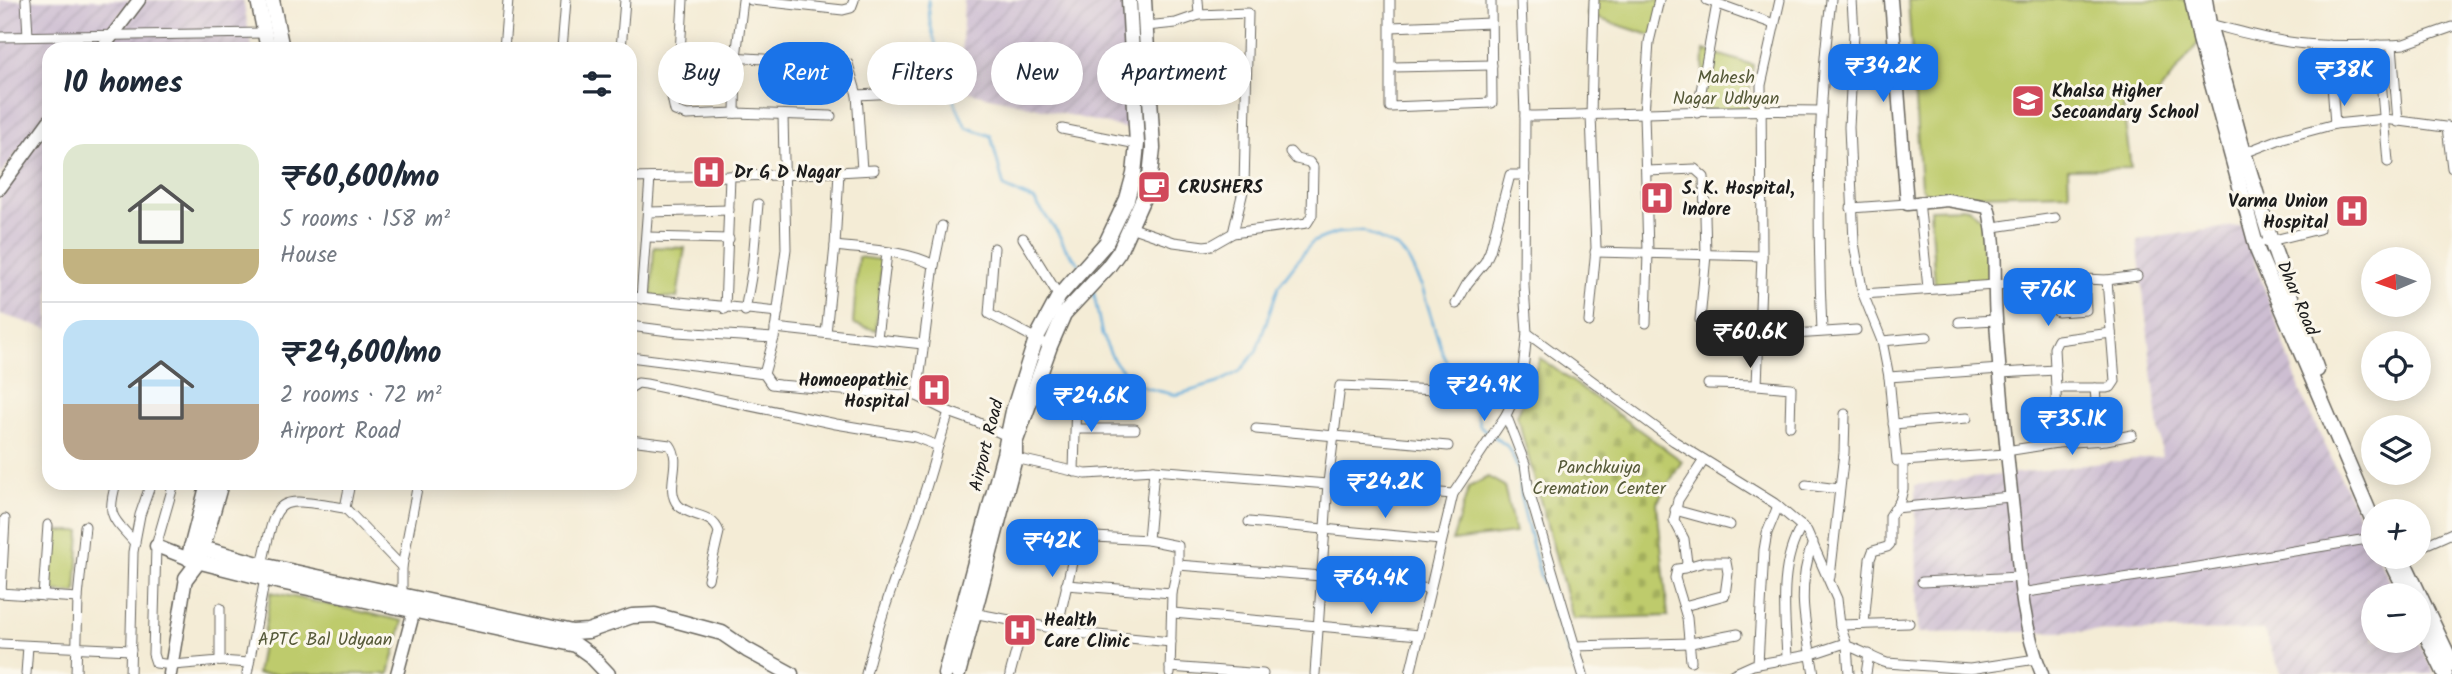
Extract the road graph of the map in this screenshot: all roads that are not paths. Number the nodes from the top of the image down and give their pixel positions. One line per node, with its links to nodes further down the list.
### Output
1 (26, 0): 38 (street)
2 (139, 0): 37 (street)
3 (258, 0): 36 (main road)
4 (272, 0): 42 (main road)
5 (508, 0): 43 (street)
6 (566, 0): 44 (street)
7 (625, 0): 45 (street)
8 (683, 0): 46 (street)
9 (743, 0): 47 (street)
10 (751, 0): 27 (street)
11 (853, 0): 27 (street)
12 (1129, 0): 73 (main road, Airport Road)
13 (1144, 0): 33 (main road, Airport Road)
14 (1198, 0): 29 (street)
15 (1390, 0): 34 (street)
16 (1491, 0): 30 (street)
17 (1521, 0): 66 (street)
18 (1594, 0): 64 (street)
19 (1658, 0): 62 (street)
20 (1706, 0): 28 (street)
21 (1780, 0): 31 (street)
22 (1831, 0): 59 (street)
23 (1852, 0): 90 (street)
24 (1891, 0): 88 (street)
25 (2192, 0): 103 (main road, Dhar Road)
26 (2205, 0): 32 (main road, Dhar Road)
27 (797, 2)
28 (1717, 4): 31 (street); 61 (street)
29 (1199, 15): 33 (street); 98 (street)
30 (1491, 23): 34 (street); 52 (street)
31 (1774, 24): 58 (street)
32 (2209, 24): 48 (street); 75 (main road, Dhar Road)
33 (1146, 26): 95 (main road, Airport Road)
34 (1391, 27): 53 (street)
35 (2452, 27): 50 (street)
36 (265, 33): 37 (street); 41 (main road)
37 (113, 34): 38 (street); 40 (street)
38 (28, 36): 39 (street)
39 (0, 37)
40 (107, 42)
41 (267, 42)
42 (281, 42)
43 (505, 42)
44 (563, 42)
45 (622, 42)
46 (681, 42)
47 (738, 42)
48 (2329, 45): 49 (street); 69 (street)
49 (2378, 45): 50 (street); 67 (street)
50 (2392, 45): 68 (street)
51 (744, 58): 55 (street)
52 (1492, 65): 53 (street); 53 (street)
53 (1392, 67)
54 (867, 94): 55 (street)
55 (857, 95): 78 (street)
56 (674, 105): 60 (street)
57 (735, 105): 60 (street)
58 (1760, 109): 59 (street); 61 (street); 110 (street)
59 (1820, 111): 134 (street)
60 (735, 113): 63 (street)
61 (1698, 113): 62 (street)
62 (1644, 114): 64 (street); 81 (street)
63 (783, 115): 65 (street); 82 (street)
64 (1591, 115): 66 (street); 106 (street)
65 (831, 116)
66 (1525, 116): 83 (street)
67 (2385, 119): 68 (street); 69 (street); 76 (street)
68 (2398, 122): 71 (street)
69 (2335, 124): 75 (street)
70 (1062, 128): 73 (street)
71 (2450, 128): 77 (street)
72 (42, 131): 87 (street)
73 (1137, 144): 118 (main road, Airport Road)
74 (1290, 152): 98 (street)
75 (2244, 153): 102 (main road, Dhar Road)
76 (2388, 162)
77 (2452, 169)
78 (862, 170): 79 (street); 80 (street)
79 (874, 170)
80 (839, 172): 82 (street); 104 (street)
81 (1647, 172): 108 (street); 109 (street)
82 (783, 175): 84 (street); 124 (street)
83 (1525, 175): 121 (street); 136 (street)
84 (730, 176): 86 (street); 91 (street)
85 (637, 178): 86 (street)
86 (650, 178): 92 (street)
87 (0, 188)
88 (1913, 203): 90 (street); 96 (street); 116 (street)
89 (758, 204): 123 (street)
90 (1852, 208): 117 (street)
91 (729, 210): 92 (street); 100 (street)
92 (649, 212): 99 (street)
93 (2055, 218): 96 (street)
94 (942, 226): 111 (street)
95 (1130, 227): 98 (street); 144 (main road, Airport Road)
96 (1994, 228): 115 (street)
97 (2319, 229): 102 (street)
98 (1233, 233)
99 (647, 237): 100 (street); 120 (street)
100 (729, 239): 122 (street)
101 (1023, 239): 118 (street)
102 (2271, 241): 103 (street); 195 (main road, Dhar Road)
103 (2255, 244): 194 (main road, Dhar Road)
104 (835, 246): 107 (street); 135 (street)
105 (994, 248): 144 (street)
106 (1595, 252): 108 (street); 128 (street)
107 (887, 253): 111 (street); 142 (street)
108 (1648, 253): 109 (street); 130 (street)
109 (1706, 255): 110 (street); 126 (street)
110 (1762, 256): 139 (street)
111 (934, 265): 145 (street)
112 (2137, 276): 114 (street)
113 (2084, 279): 114 (street); 115 (street); 125 (street)
114 (2107, 281): 138 (street)
115 (1994, 285): 116 (street); 127 (street)
116 (1928, 288): 117 (street)
117 (1863, 294): 143 (street)
118 (1059, 295): 144 (main road, Airport Road)
119 (637, 299): 120 (street)
120 (641, 299): 122 (street)
121 (1456, 304)
122 (725, 309): 123 (street)
123 (745, 310): 124 (street)
124 (778, 312): 132 (street)
125 (2059, 312)
126 (1700, 320)
127 (1996, 320): 129 (street); 148 (street)
128 (1589, 322)
129 (1959, 322)
130 (1646, 323)
131 (637, 327): 141 (street)
132 (775, 328): 135 (street); 141 (street)
133 (1856, 330): 134 (street)
134 (1822, 331): 139 (street)
135 (826, 333): 142 (street)
136 (1527, 333): 161 (street); 178 (street)
137 (1713, 333): 139 (street)
138 (2111, 333): 147 (street); 155 (street)
139 (1759, 334): 153 (street)
140 (1927, 337): 143 (street)
141 (774, 338): 149 (street)
142 (877, 338): 145 (street)
143 (1882, 341): 150 (street)
144 (1043, 342): 170 (main road, Airport Road)
145 (923, 344): 157 (street)
146 (637, 358): 149 (street)
147 (2056, 370): 148 (street); 154 (street)
148 (2000, 371): 150 (street); 176 (street)
149 (764, 374): 157 (street)
150 (1889, 377): 163 (street)
151 (637, 384): 174 (street)
152 (1708, 384): 153 (street)
153 (1758, 385): 164 (street)
154 (2056, 388): 155 (street); 173 (street)
155 (2095, 388): 172 (street)
156 (1438, 390): 169 (street)
157 (917, 396): 159 (street)
158 (1076, 396): 165 (street)
159 (949, 412): 170 (street); 174 (street)
160 (1845, 414): 184 (street)
161 (1506, 415): 192 (street); 252 (street)
162 (1967, 418): 163 (street)
163 (1893, 424): 179 (street)
164 (1790, 426)
165 (1076, 429): 166 (street); 181 (street)
166 (1135, 429)
167 (1256, 429): 169 (street)
168 (2132, 435): 172 (street)
169 (1335, 437): 175 (street); 182 (street)
170 (1012, 438): 177 (main road, Airport Road); 277 (main road, Airport Road)
171 (637, 441): 225 (street)
172 (2099, 441): 173 (street)
173 (2057, 443): 176 (street)
174 (938, 446): 276 (street)
175 (1448, 446)
176 (2006, 453): 179 (street); 193 (street)
177 (1015, 458): 181 (street); 237 (main road, Airport Road)
178 (1703, 460): 196 (street); 199 (street)
179 (1903, 461): 198 (street)
180 (1154, 470): 181 (street); 182 (street); 208 (street)
181 (1074, 472)
182 (1328, 482): 192 (street); 206 (street)
183 (1806, 485): 184 (street)
184 (1839, 489): 224 (street)
185 (115, 490): 213 (street)
186 (149, 490): 213 (street)
187 (172, 490): 214 (street)
188 (207, 490): 215 (main road)
189 (218, 490): 215 (main road)
190 (347, 490): 197 (street)
191 (417, 490): 218 (street)
192 (1454, 494): 209 (street)
193 (2010, 497): 198 (street); 222 (street)
194 (2364, 499)
195 (2374, 499)
196 (1778, 506): 205 (street); 264 (street)
197 (345, 508): 218 (street); 220 (street)
198 (1895, 508): 240 (street)
199 (1675, 510): 203 (street); 217 (street)
200 (5, 519): 229 (street)
201 (1249, 522): 206 (street)
202 (48, 525): 232 (street)
203 (1730, 525)
204 (85, 526): 233 (street)
205 (1802, 526): 211 (street); 258 (street)
206 (1326, 529): 209 (street); 221 (street)
207 (2452, 533): 212 (street)
208 (1148, 540): 216 (street); 227 (street)
209 (1441, 540): 228 (street)
210 (2361, 540): 231 (street)
211 (1813, 542): 224 (street); 256 (street)
212 (2431, 542)
213 (135, 543): 255 (street)
214 (160, 547): 215 (street); 266 (street)
215 (195, 554): 220 (main road); 223 (main road)
216 (1178, 565): 221 (street); 230 (street)
217 (1686, 566): 235 (street); 235 (street)
218 (402, 567): 234 (street)
219 (2404, 569): 265 (main road)
220 (263, 572): 234 (main road); 262 (street)
221 (1322, 576): 228 (street); 242 (street)
222 (2019, 577): 226 (street); 231 (street)
223 (186, 578): 266 (street)
224 (1829, 578): 241 (street)
225 (708, 579)
226 (1922, 582)
227 (1066, 584): 230 (street); 243 (street)
228 (1430, 589): 245 (street)
229 (0, 593): 232 (street)
230 (1172, 593): 238 (street)
231 (2020, 593): 259 (street)
232 (43, 596): 233 (street)
233 (78, 598): 254 (street)
234 (411, 602): 273 (street); 274 (main road); 275 (main road)
235 (1684, 606): 249 (street)
236 (220, 608): 260 (street)
237 (973, 613): 243 (street); 278 (main road, Airport Road)
238 (1173, 613): 242 (street); 247 (street)
239 (1909, 622): 240 (street)
240 (1864, 624): 241 (street)
241 (1840, 625): 250 (street)
242 (1320, 627): 245 (street); 281 (street)
243 (1057, 629): 247 (street)
244 (1738, 634): 249 (street)
245 (1419, 635): 282 (street)
246 (2431, 638): 265 (main road)
247 (1171, 642): 267 (street)
248 (0, 643): 251 (street)
249 (1691, 643): 252 (street); 261 (street)
250 (1847, 645): 256 (street); 257 (street); 286 (street)
251 (28, 646): 254 (street); 269 (street)
252 (1574, 646): 283 (street)
253 (1017, 648): 279 (street)
254 (77, 649): 255 (street); 270 (street)
255 (131, 650): 271 (street)
256 (1809, 654): 258 (street); 285 (street)
257 (1869, 654): 263 (street); 287 (street)
258 (1787, 657): 264 (street)
259 (2036, 659): 268 (street); 289 (street)
260 (220, 661): 262 (street); 266 (street)
261 (1691, 662)
262 (249, 663): 272 (street)
263 (1887, 663): 268 (street); 288 (street)
264 (1758, 664): 284 (street)
265 (2448, 664)
266 (172, 670)
267 (1170, 671): 280 (street)
268 (1969, 671)
269 (26, 674)
270 (76, 674)
271 (130, 674)
272 (247, 674)
273 (397, 674)
274 (608, 674)
275 (790, 674)
276 (866, 674)
277 (945, 674)
278 (958, 674)
279 (1010, 674)
280 (1263, 674)
281 (1315, 674)
282 (1410, 674)
283 (1583, 674)
284 (1732, 674)
285 (1814, 674)
286 (1849, 674)
287 (1866, 674)
288 (1891, 674)
289 (2042, 674)

